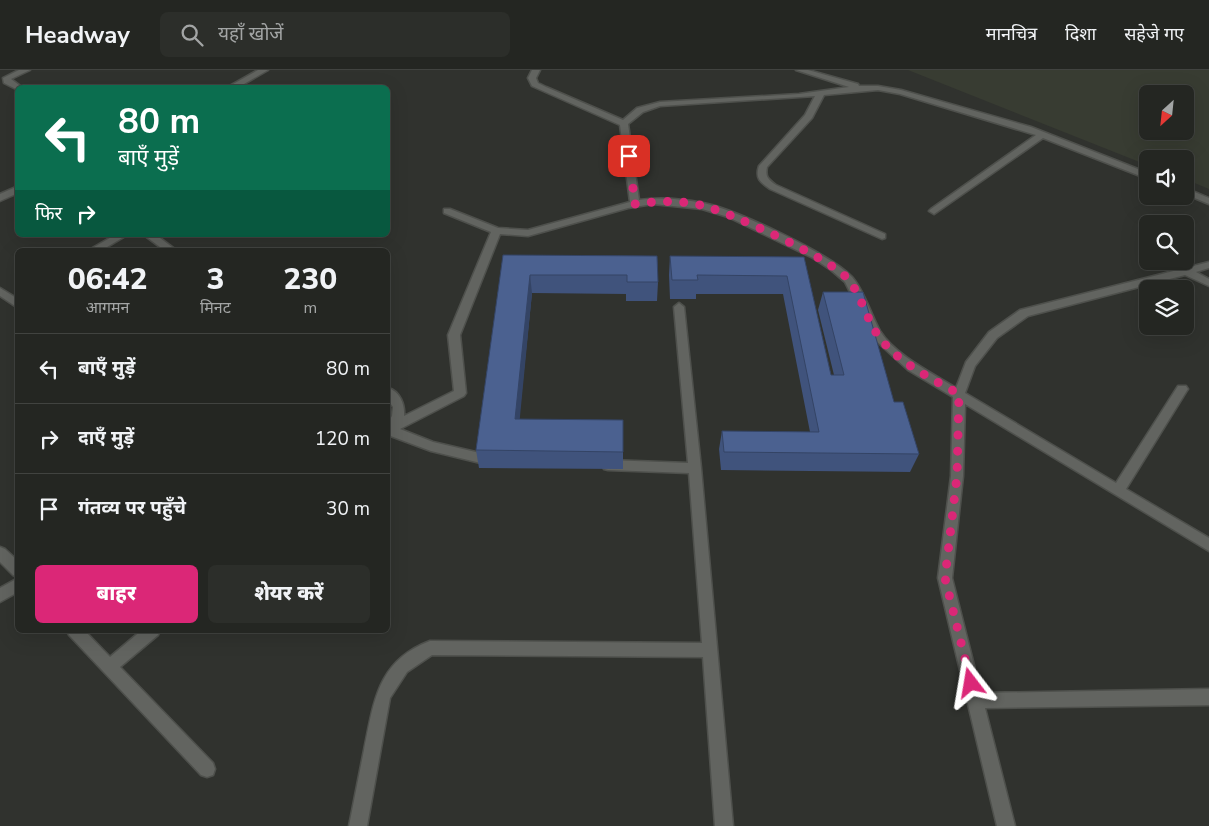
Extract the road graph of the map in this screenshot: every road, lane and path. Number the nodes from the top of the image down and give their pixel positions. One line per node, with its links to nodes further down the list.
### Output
1 (26, 70): 6 (street)
2 (264, 70): 5 (street)
3 (536, 70): 9 (street)
4 (800, 70): 7 (street)
5 (236, 85)
6 (15, 86)
7 (862, 88): 8 (street); 10 (street)
8 (820, 94): 9 (street); 20 (street)
9 (624, 124): 16 (street)
10 (1042, 135): 11 (street); 18 (street)
11 (1139, 173)
12 (15, 190): 14 (street)
13 (1194, 195): 15 (street)
14 (0, 198)
15 (1209, 201)
16 (635, 204): 19 (street); 31 (street)
17 (446, 211): 19 (street)
18 (934, 211)
19 (496, 231): 34 (street)
20 (882, 236)
21 (118, 237): 23 (street)
22 (151, 237): 24 (street)
23 (98, 248)
24 (168, 248)
25 (1209, 265): 26 (street)
26 (1194, 268)
27 (1184, 270): 28 (street); 31 (street)
28 (1209, 283)
29 (680, 308): 38 (street)
30 (1182, 389): 39 (street)
31 (959, 394): 39 (street); 50 (street)
32 (390, 395): 33 (street)
33 (390, 427)
34 (390, 429)
35 (390, 431): 36 (street)
36 (507, 461)
37 (596, 464): 38 (street)
38 (695, 468): 47 (street)
39 (1118, 490): 40 (street)
40 (1209, 545)
41 (0, 553): 42 (street)
42 (15, 569)
43 (15, 586): 44 (street)
44 (0, 596)
45 (77, 633): 48 (street)
46 (149, 633): 48 (street)
47 (709, 650): 52 (street); 53 (street)
48 (109, 667): 51 (street)
49 (1209, 697): 50 (street)
50 (975, 701): 54 (street)
51 (207, 769)
52 (358, 826)
53 (724, 826)
54 (1006, 826)

